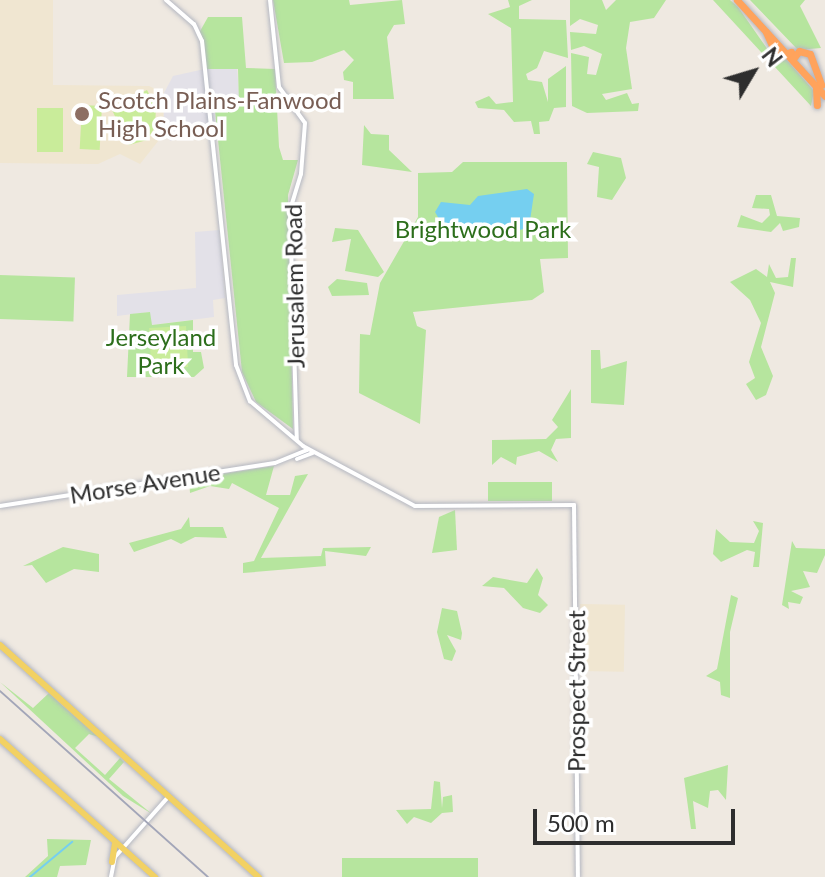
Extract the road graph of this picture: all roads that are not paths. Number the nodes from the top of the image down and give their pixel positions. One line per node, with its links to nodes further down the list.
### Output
1 (166, 0): 7 (street)
2 (270, 0): 7 (street, Jerusalem Road)
3 (740, 0): 4 (highway); 4 (highway)
4 (792, 54): 5 (highway); 5 (highway)
5 (820, 86): 6 (highway)
6 (825, 98)
7 (297, 442): 8 (street)
8 (307, 449): 9 (street); 10 (street, Morse Avenue)
9 (313, 453): 10 (street, Morse Avenue); 21 (street, Prospect Street)
10 (291, 459): 11 (street, Morse Avenue)
11 (0, 506)
12 (0, 645): 14 (main road)
13 (0, 739): 15 (main road)
14 (169, 796): 16 (street); 20 (main road)
15 (115, 842): 16 (main road); 17 (main road)
16 (124, 849): 17 (street); 19 (main road)
17 (112, 862): 18 (street)
18 (111, 877)
19 (155, 877)
20 (259, 877)
21 (578, 877)

